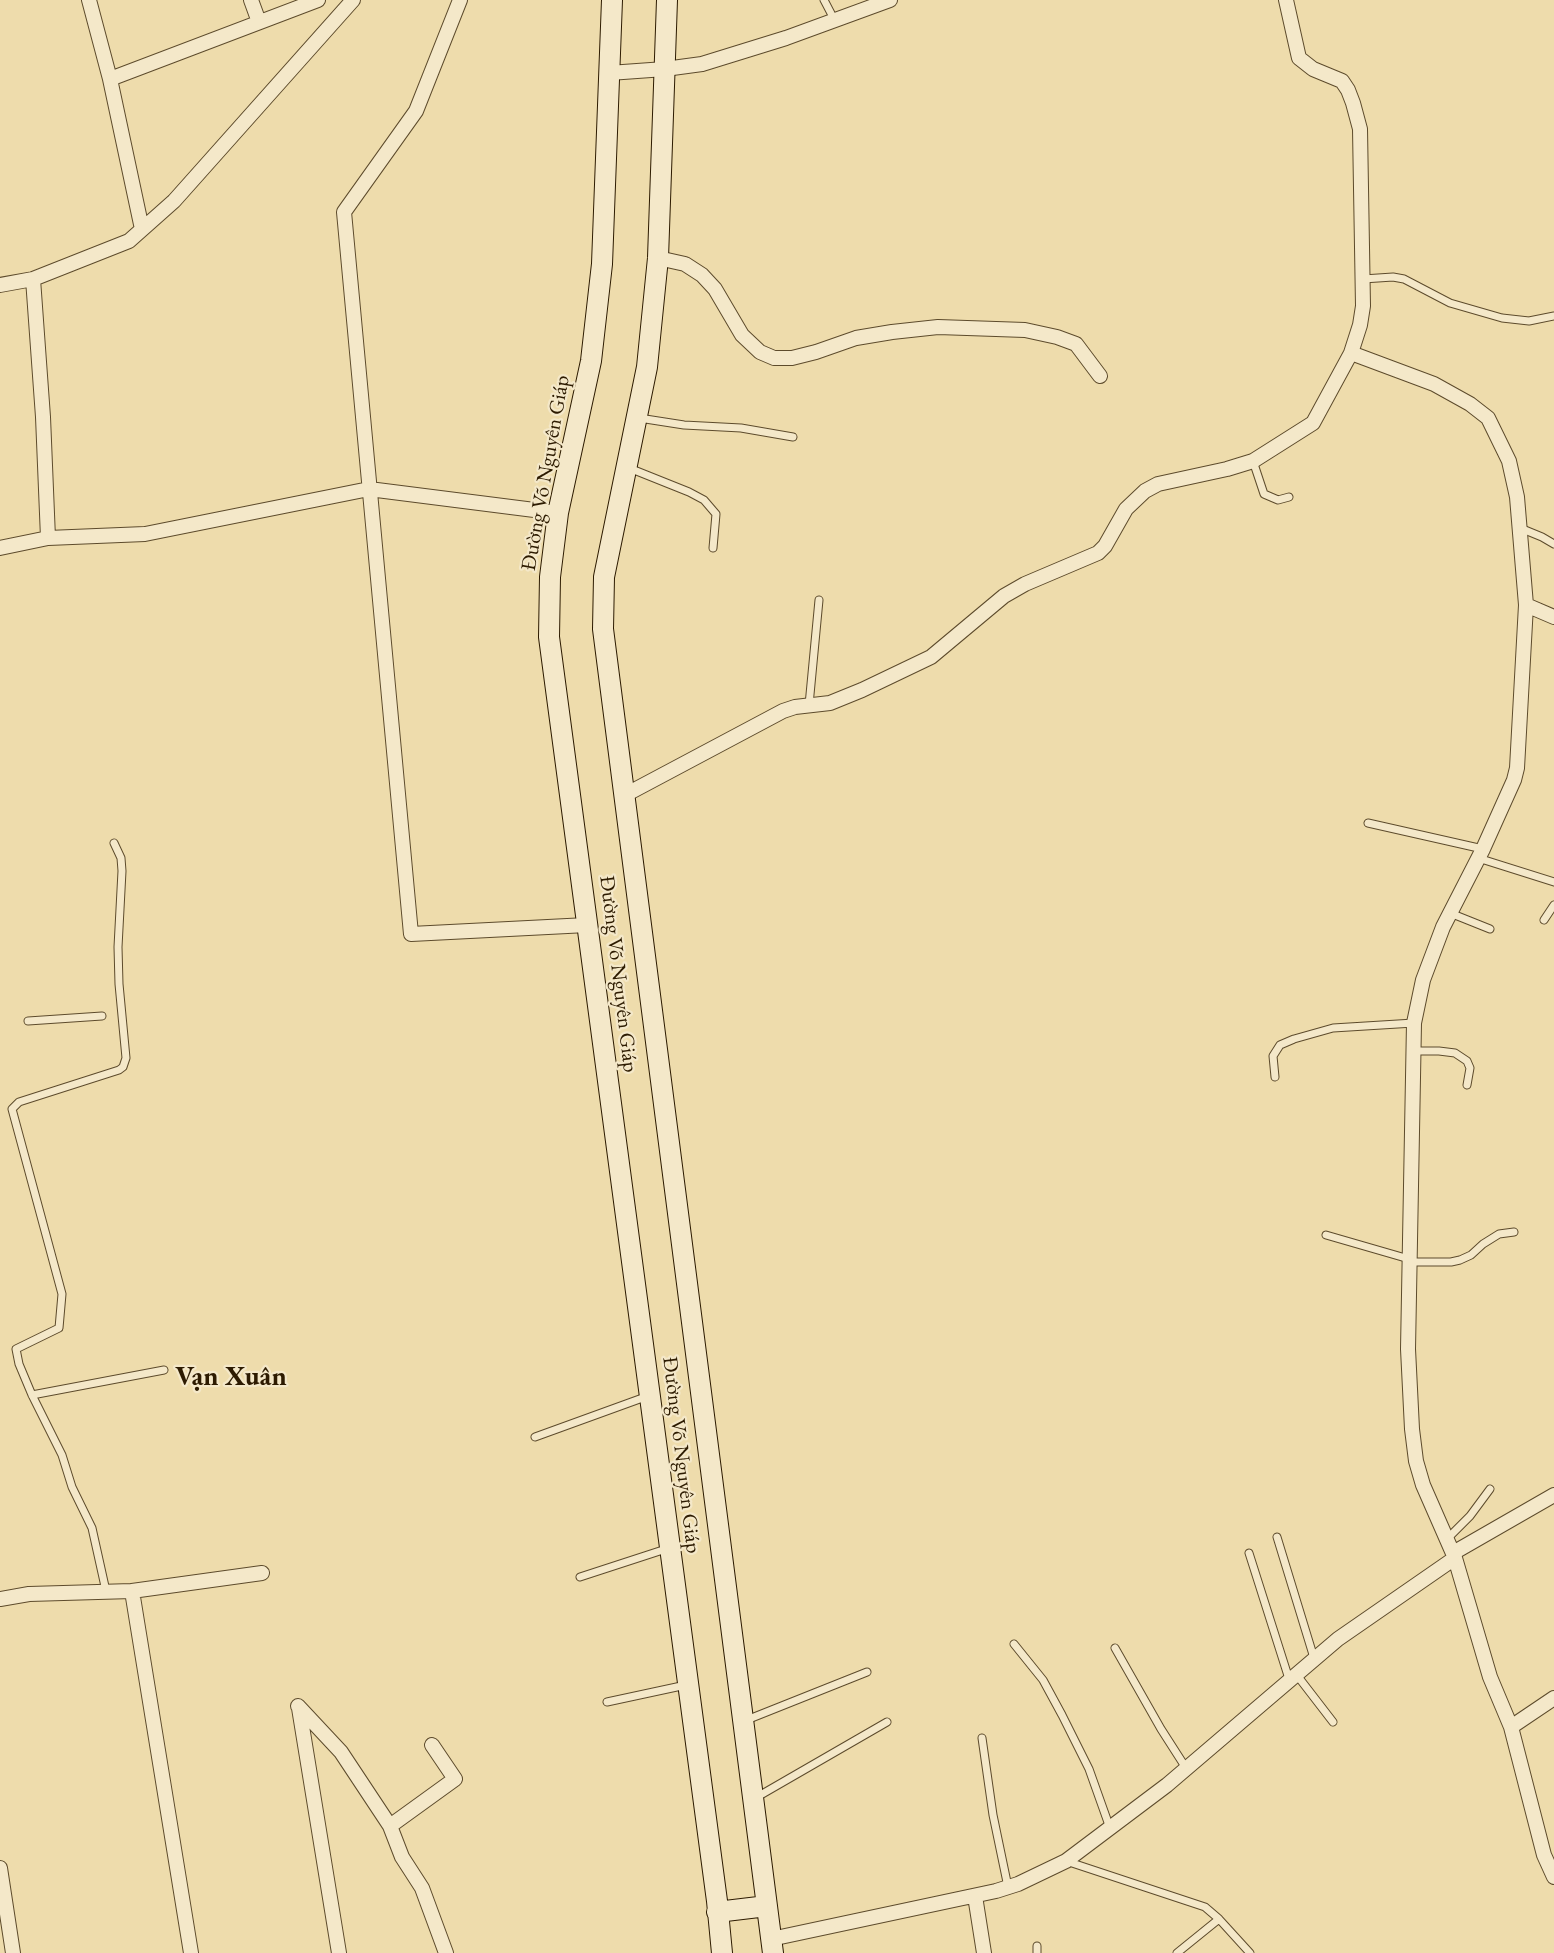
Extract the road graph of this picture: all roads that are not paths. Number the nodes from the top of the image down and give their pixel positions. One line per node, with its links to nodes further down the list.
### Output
1 (89, 0): 15 (street)
2 (251, 0): 12 (street)
3 (318, 0): 12 (street)
4 (353, 0): 16 (street)
5 (460, 0): 28 (street)
6 (612, 0): 14 (main road, Đường Võ Nguyên Giáp)
7 (667, 0): 13 (main road, Đường Võ Nguyên Giáp)
8 (824, 0): 11 (lane)
9 (890, 0): 11 (street)
10 (1286, 0): 19 (street)
11 (835, 21): 13 (street)
12 (259, 22): 15 (street)
13 (665, 69): 14 (street); 17 (main road, Đường Võ Nguyên Giáp)
14 (609, 73): 30 (main road, Đường Võ Nguyên Giáp)
15 (110, 79): 16 (street)
16 (142, 229): 18 (street)
17 (658, 258): 23 (street); 24 (main road, Đường Võ Nguyên Giáp)
18 (33, 279): 20 (street); 32 (street)
19 (1363, 279): 21 (lane); 22 (street)
20 (0, 285)
21 (1554, 316)
22 (1351, 353): 26 (street); 31 (street)
23 (1100, 376)
24 (637, 417): 25 (lane); 27 (main road, Đường Võ Nguyên Giáp)
25 (792, 437)
26 (1253, 461): 29 (lane); 39 (street)
27 (627, 467): 35 (lane); 40 (main road, Đường Võ Nguyên Giáp)
28 (369, 489): 30 (street); 32 (street); 48 (street)
29 (1289, 496)
30 (558, 513): 48 (main road, Đường Võ Nguyên Giáp)
31 (1520, 528): 33 (lane); 37 (street)
32 (48, 538): 34 (street)
33 (1554, 544)
34 (0, 548)
35 (713, 548)
36 (819, 600): 39 (lane)
37 (1526, 605): 38 (street); 43 (street)
38 (1554, 617)
39 (809, 705): 40 (street)
40 (625, 795): 83 (main road, Đường Võ Nguyên Giáp)
41 (1368, 823): 43 (lane)
42 (114, 843): 60 (lane)
43 (1481, 854): 44 (lane); 46 (street)
44 (1554, 882)
45 (1554, 905): 47 (lane)
46 (1450, 913): 49 (lane); 52 (street)
47 (1544, 921)
48 (587, 925): 61 (main road, Đường Võ Nguyên Giáp)
49 (1490, 929)
50 (102, 1016): 51 (lane)
51 (28, 1021)
52 (1414, 1023): 53 (street); 54 (lane)
53 (1413, 1051): 55 (lane); 58 (street)
54 (1275, 1077)
55 (1467, 1086)
56 (1514, 1232): 58 (lane)
57 (1326, 1235): 58 (lane)
58 (1409, 1260): 66 (street)
59 (164, 1370): 60 (lane)
60 (32, 1395): 72 (lane)
61 (649, 1395): 62 (lane); 67 (main road, Đường Võ Nguyên Giáp)
62 (534, 1437)
63 (1490, 1489): 66 (lane)
64 (1554, 1495): 69 (street)
65 (1277, 1537): 77 (lane)
66 (1447, 1539): 69 (street)
67 (669, 1548): 71 (lane); 80 (main road, Đường Võ Nguyên Giáp)
68 (1249, 1553): 79 (lane)
69 (1454, 1555): 77 (street); 86 (street)
70 (262, 1573): 73 (street)
71 (580, 1577)
72 (106, 1591): 73 (street); 74 (street)
73 (132, 1591): 103 (street)
74 (0, 1599)
75 (1014, 1644): 92 (lane)
76 (1115, 1648): 89 (lane)
77 (1314, 1658): 79 (street)
78 (867, 1672): 83 (lane)
79 (1293, 1676): 85 (lane); 89 (street)
80 (687, 1684): 82 (lane); 99 (main road, Đường Võ Nguyên Giáp)
81 (1554, 1698): 86 (street)
82 (607, 1702)
83 (743, 1721): 90 (main road, Đường Võ Nguyên Giáp)
84 (887, 1722): 90 (lane)
85 (1333, 1722)
86 (1511, 1727): 95 (street)
87 (982, 1738): 96 (lane)
88 (432, 1745): 91 (street)
89 (1186, 1768): 92 (street)
90 (753, 1798): 98 (main road, Đường Võ Nguyên Giáp)
91 (390, 1826): 104 (street); 105 (street)
92 (1110, 1828): 93 (street)
93 (1066, 1861): 96 (street); 100 (lane)
94 (0, 1868): 102 (street)
95 (1554, 1877)
96 (1008, 1887): 97 (street)
97 (975, 1896): 101 (street); 107 (street)
98 (767, 1905): 99 (main road); 101 (main road, Đường Võ Nguyên Giáp)
99 (717, 1912): 106 (main road, Đường Võ Nguyên Giáp)
100 (1220, 1919): 108 (lane); 109 (lane)
101 (772, 1946)
102 (13, 1953)
103 (191, 1953)
104 (339, 1953)
105 (446, 1953)
106 (722, 1953)
107 (984, 1953)
108 (1176, 1953)
109 (1250, 1953)

